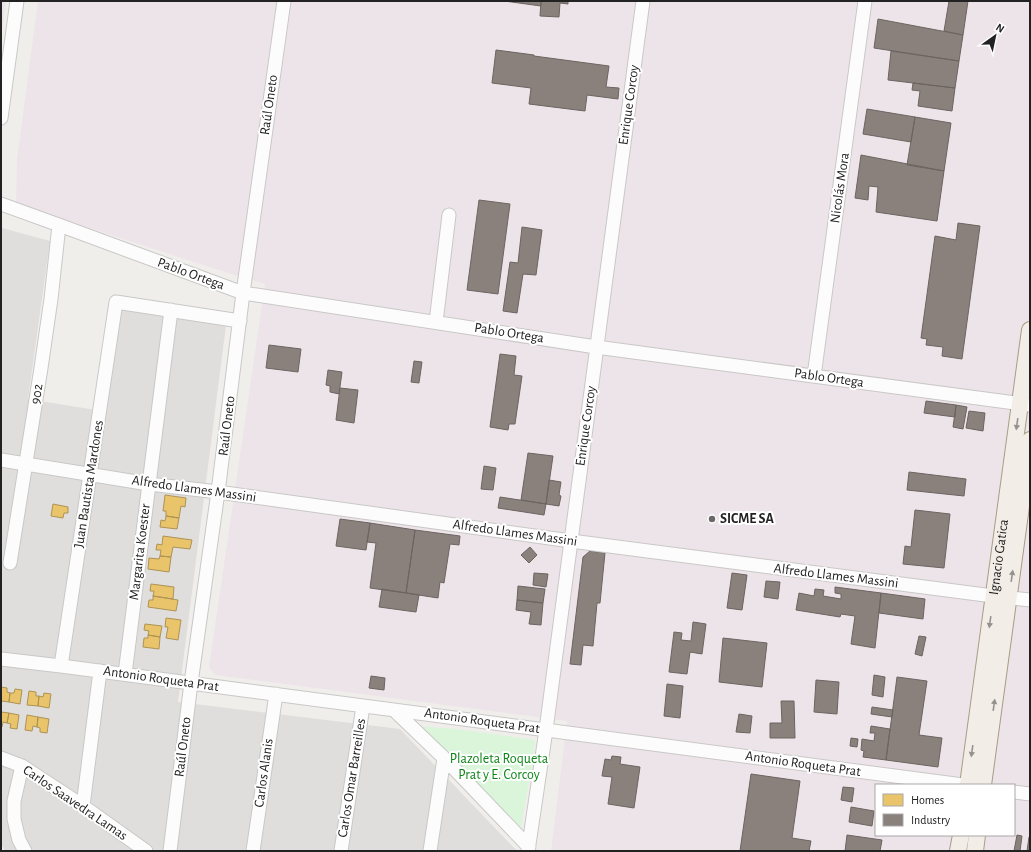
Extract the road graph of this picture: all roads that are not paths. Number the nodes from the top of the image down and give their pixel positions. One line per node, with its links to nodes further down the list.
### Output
1 (17, 1): 5 (street)
2 (284, 1): 9 (street, Raúl Oneto)
3 (642, 1): 14 (street, Enrique Corcoy)
4 (865, 1): 15 (street, Nicolás Mora)
5 (1, 118)
6 (1, 204): 8 (street, Pablo Ortega)
7 (449, 215): 12 (street)
8 (59, 225): 9 (street, Pablo Ortega); 19 (street, 902)
9 (243, 293): 11 (street, Raúl Oneto); 12 (street, Pablo Ortega)
10 (171, 310): 11 (street); 20 (street, Juan Bautista Mardones); 21 (street, Margarita Koester)
11 (240, 321): 22 (street, Raúl Oneto)
12 (436, 322): 14 (street, Pablo Ortega)
13 (1030, 330): 16 (main road, Ignacio Gatica)
14 (596, 347): 15 (street, Pablo Ortega); 23 (street, Enrique Corcoy)
15 (814, 376): 16 (street, Pablo Ortega)
16 (1025, 404): 25 (main road, Ignacio Gatica, one-way to 25)
17 (1030, 440): 25 (main road, Ignacio Gatica, one-way to 17)
18 (1, 460): 19 (street, Alfredo Llames Massini)
19 (26, 464): 20 (street, Alfredo Llames Massini); 24 (street, 902)
20 (90, 474): 21 (street, Alfredo Llames Massini); 28 (street, Juan Bautista Mardones)
21 (149, 484): 22 (street, Alfredo Llames Massini); 30 (street, Margarita Koester)
22 (218, 492): 23 (street, Alfredo Llames Massini); 31 (street, Raúl Oneto)
23 (571, 541): 25 (street, Alfredo Llames Massini); 35 (street, Enrique Corcoy)
24 (10, 563)
25 (1001, 597): 26 (street, Alfredo Llames Massini); 40 (main road, Ignacio Gatica, one-way to 40); 41 (main road, Ignacio Gatica, one-way to 25)
26 (1030, 600)
27 (1, 659): 28 (street, Antonio Roqueta Prat)
28 (61, 666): 29 (street, Antonio Roqueta Prat)
29 (100, 671): 30 (street, Antonio Roqueta Prat); 44 (street)
30 (125, 674): 31 (street, Antonio Roqueta Prat)
31 (190, 683): 32 (street, Antonio Roqueta Prat); 50 (street, Raúl Oneto)
32 (276, 694): 33 (street, Antonio Roqueta Prat); 51 (street, Carlos Alanis)
33 (363, 706): 34 (street, Antonio Roqueta Prat); 52 (street, Carlos Omar Barreilles)
34 (394, 710): 35 (street, Antonio Roqueta Prat); 37 (street)
35 (546, 730): 39 (street, Antonio Roqueta Prat); 47 (street, Enrique Corcoy)
36 (1, 758): 38 (street, Carlos Saavedra Lamas)
37 (444, 758): 47 (street); 53 (street)
38 (22, 766): 44 (street, Carlos Saavedra Lamas); 48 (street)
39 (955, 784)
40 (968, 784)
41 (983, 784)
42 (1015, 792): 43 (street)
43 (1030, 794)
44 (83, 806): 49 (street, Carlos Saavedra Lamas)
45 (961, 836): 54 (main road)
46 (977, 836): 55 (main road)
47 (529, 849)
48 (26, 851)
49 (146, 851)
50 (170, 851)
51 (253, 851)
52 (341, 851)
53 (430, 851)
54 (958, 851)
55 (974, 851)

